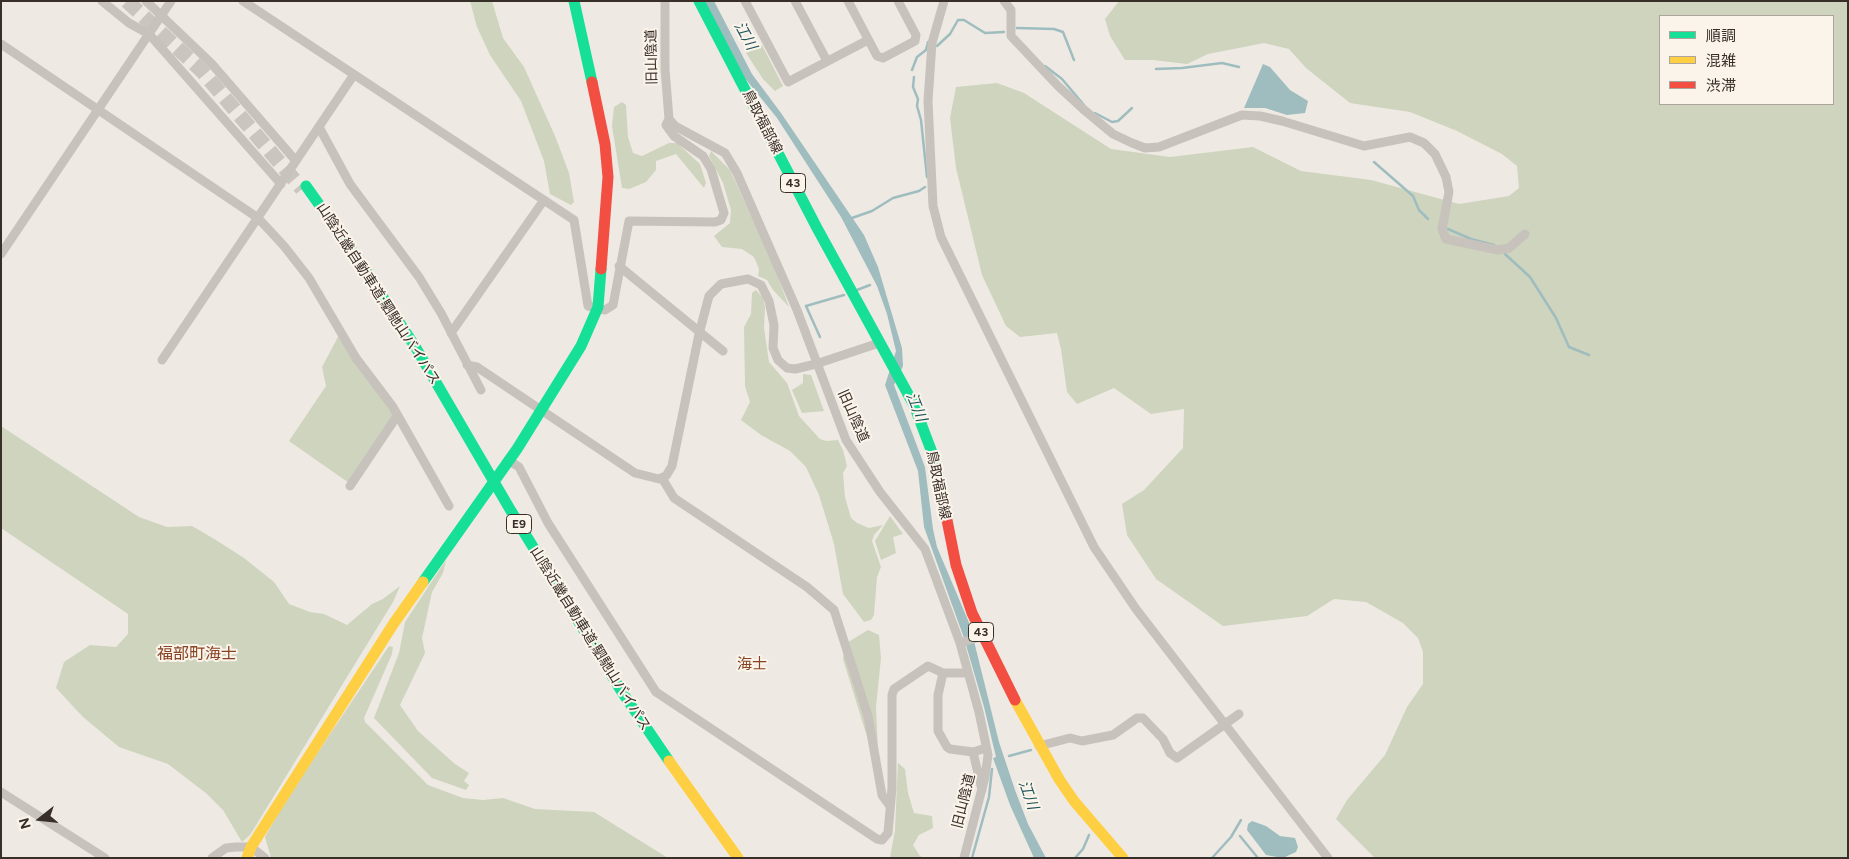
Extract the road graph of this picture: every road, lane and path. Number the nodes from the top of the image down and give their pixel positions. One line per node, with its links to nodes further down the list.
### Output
1 (102, 1): 15 (street)
2 (146, 1): 14 (street)
3 (171, 1): 14 (street)
4 (243, 1): 19 (street)
5 (574, 1): 30 (main road)
6 (665, 1): 21 (street, 旧山陰道)
7 (699, 1): 33 (main road, 鳥取福部線 / 43)
8 (795, 1): 18 (street)
9 (848, 1): 16 (street)
10 (898, 1): 16 (street)
11 (944, 1): 50 (street)
12 (1004, 1): 27 (street)
13 (748, 2): 18 (street)
14 (162, 15): 15 (street); 23 (street)
15 (149, 34): 20 (street); 24 (street)
16 (868, 40): 18 (street)
17 (1, 44): 20 (street)
18 (827, 61)
19 (353, 76): 22 (street); 25 (street)
20 (98, 110): 26 (street); 28 (street)
21 (669, 119): 29 (street); 36 (street, 旧山陰道)
22 (319, 127): 23 (street); 31 (street)
23 (296, 161): 24 (street)
24 (281, 184): 26 (street)
25 (544, 200): 30 (street); 31 (street)
26 (258, 218): 35 (street); 40 (street)
27 (1525, 234)
28 (1, 254)
29 (619, 266): 30 (street); 32 (street)
30 (598, 308): 39 (main road)
31 (451, 333): 37 (street)
32 (699, 334): 34 (street); 36 (street); 42 (street)
33 (879, 343): 36 (street); 45 (main road, 鳥取福部線 / 43)
34 (723, 351)
35 (162, 360)
36 (816, 364): 46 (street, 旧山陰道)
37 (466, 365): 38 (street); 39 (street)
38 (481, 390)
39 (541, 410): 41 (main road); 42 (street)
40 (397, 416): 43 (street); 44 (street)
41 (508, 460): 56 (street); 57 (main road)
42 (662, 478): 56 (street)
43 (350, 486)
44 (449, 506)
45 (979, 638): 46 (street); 51 (main road, 鳥取福部線 / 43)
46 (961, 643): 48 (street, 旧山陰道)
47 (943, 673): 48 (street); 53 (street); 56 (street)
48 (967, 673): 52 (street, 旧山陰道)
49 (1239, 714): 50 (street)
50 (1226, 724): 51 (street); 65 (street)
51 (1039, 746): 64 (main road, 鳥取福部線 / 43)
52 (986, 748): 53 (street); 54 (street, 旧山陰道)
53 (973, 752): 54 (street)
54 (982, 790): 63 (street, 旧山陰道)
55 (1, 792): 58 (street)
56 (890, 806)
57 (249, 852): 59 (street); 60 (street)
58 (106, 858)
59 (212, 858)
60 (264, 858)
61 (731, 858): 62 (main road, 山陰近畿自動車道;駟馳山バイパス / E9)
62 (738, 858)
63 (964, 858)
64 (1123, 858)
65 (1328, 858)

